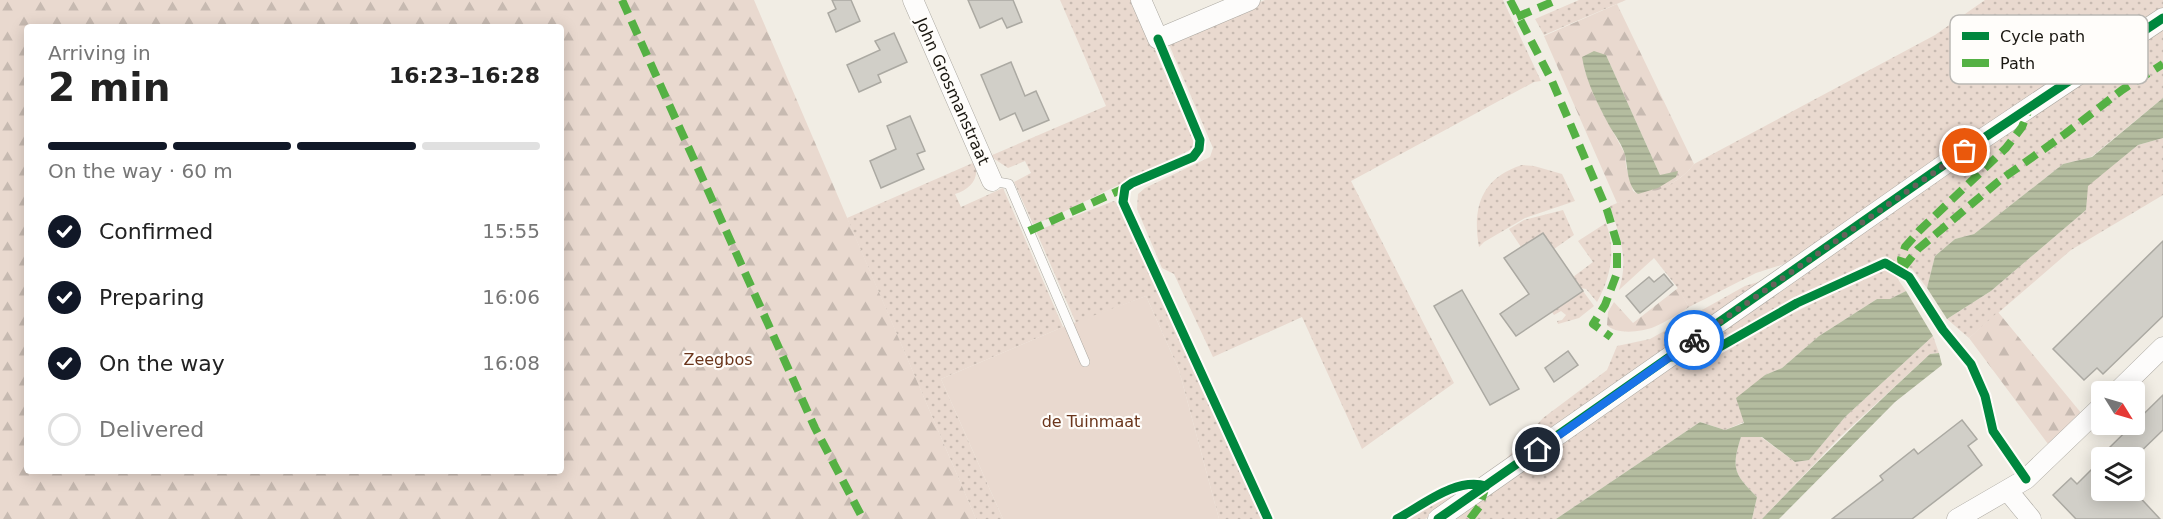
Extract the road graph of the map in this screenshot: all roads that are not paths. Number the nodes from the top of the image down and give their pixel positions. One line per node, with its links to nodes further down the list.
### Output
1 (913, 0): 7 (street, John Grosmanstraat)
2 (1141, 0): 3 (street)
3 (1250, 0)
4 (2163, 18): 5 (street)
5 (2148, 28)
6 (2064, 84): 13 (street)
7 (992, 181): 9 (lane)
8 (2163, 347): 10 (street)
9 (1085, 363)
10 (2128, 381)
11 (2091, 417): 12 (street)
12 (2008, 491): 14 (street); 15 (street)
13 (1438, 519)
14 (1957, 519)
15 (2031, 519)

